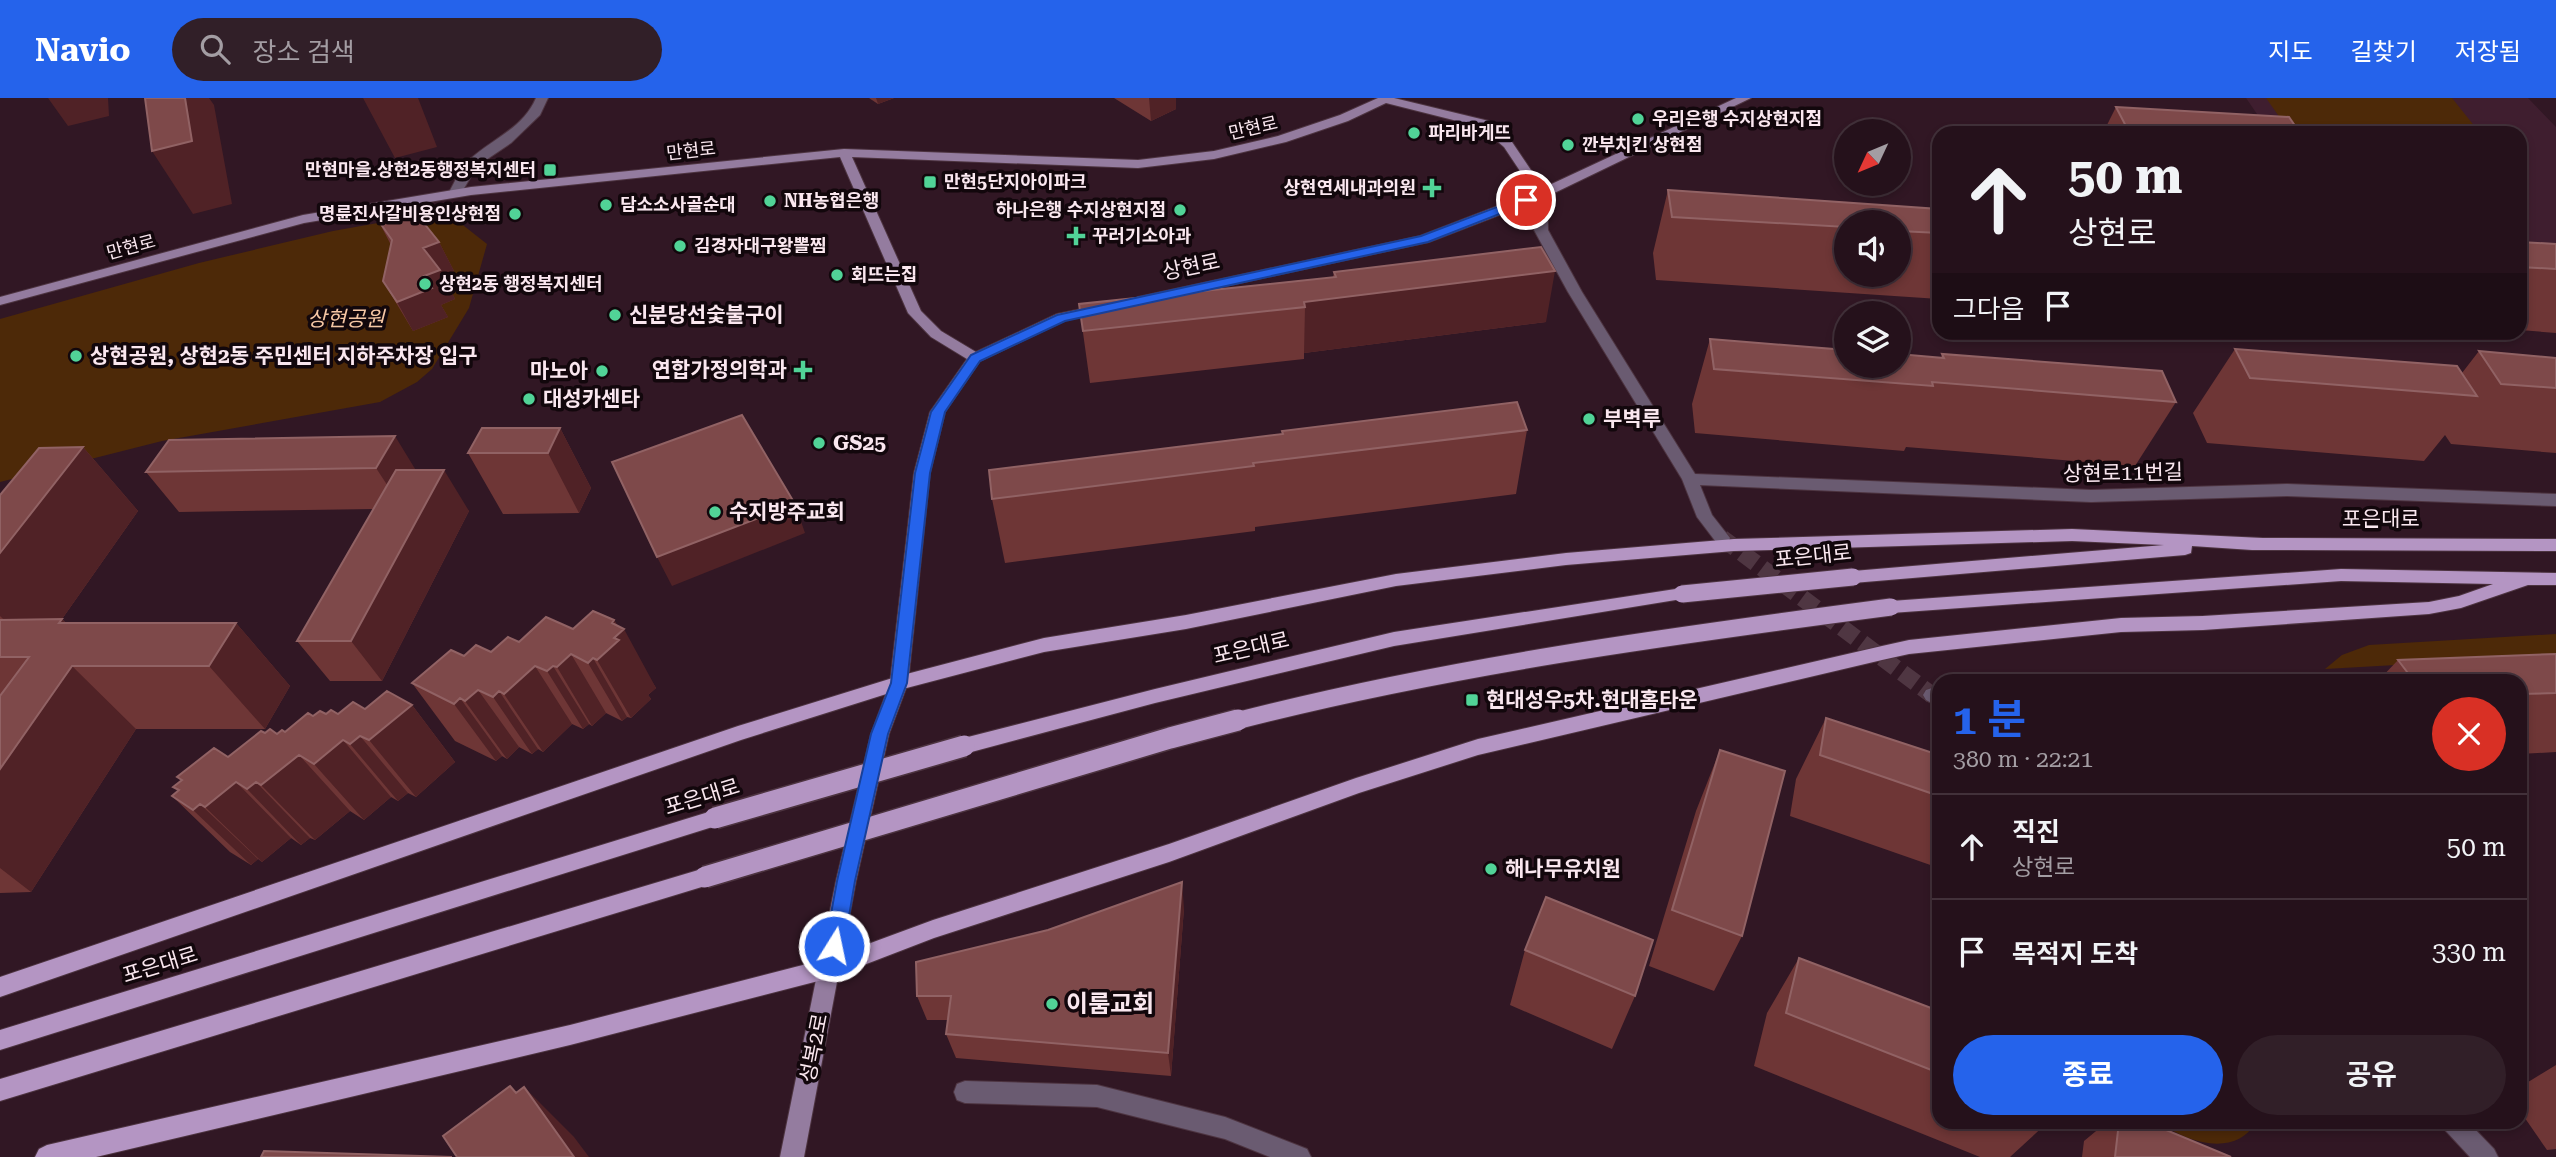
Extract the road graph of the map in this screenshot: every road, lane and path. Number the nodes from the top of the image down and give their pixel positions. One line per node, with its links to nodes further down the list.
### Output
1 (542, 98): 5 (street)
2 (1745, 98): 6 (street, 상현로)
3 (1387, 99): 4 (street, 만현로); 6 (street)
4 (844, 153): 5 (street, 만현로); 8 (street)
5 (454, 194): 7 (street, 만현로)
6 (1541, 194): 8 (street, 상현로); 9 (street)
7 (0, 301)
8 (975, 358): 16 (street)
9 (1690, 479): 10 (street, 상현로11번길); 11 (street)
10 (2556, 500)
11 (1722, 538)
12 (2260, 543): 13 (main road, 포은대로); 16 (main road); 19 (main road, 포은대로, bridge)
13 (2556, 545)
14 (2528, 578): 15 (main road); 17 (main road); 20 (main road, bridge)
15 (2556, 579)
16 (899, 683): 17 (street, 성복2로); 18 (main road)
17 (830, 968): 23 (main road); 24 (street, 성복2로)
18 (0, 987)
19 (0, 1040)
20 (0, 1090)
21 (965, 1091): 25 (street)
22 (2460, 1129): 26 (street)
23 (47, 1157)
24 (792, 1157)
25 (1299, 1157)
26 (2486, 1157)

